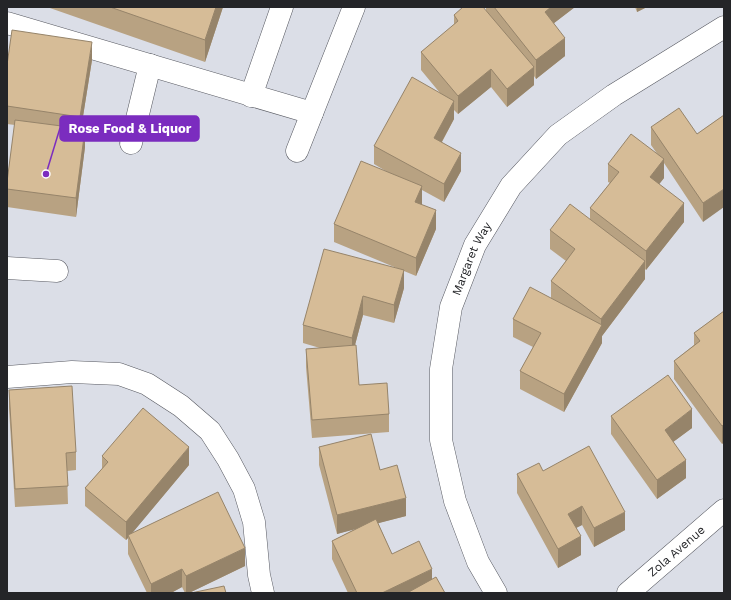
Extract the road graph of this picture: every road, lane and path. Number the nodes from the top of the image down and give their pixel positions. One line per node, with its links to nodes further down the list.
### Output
1 (282, 7): 6 (street)
2 (354, 7): 7 (street)
3 (7, 23): 5 (street)
4 (724, 26): 15 (street, Margaret Way)
5 (150, 65): 6 (street); 8 (street)
6 (251, 96): 7 (street)
7 (312, 114): 9 (street)
8 (131, 143)
9 (297, 151)
10 (7, 268): 11 (street)
11 (57, 271)
12 (7, 378): 14 (street)
13 (724, 510): 16 (street, Zola Avenue)
14 (263, 593)
15 (496, 593)
16 (628, 593)

